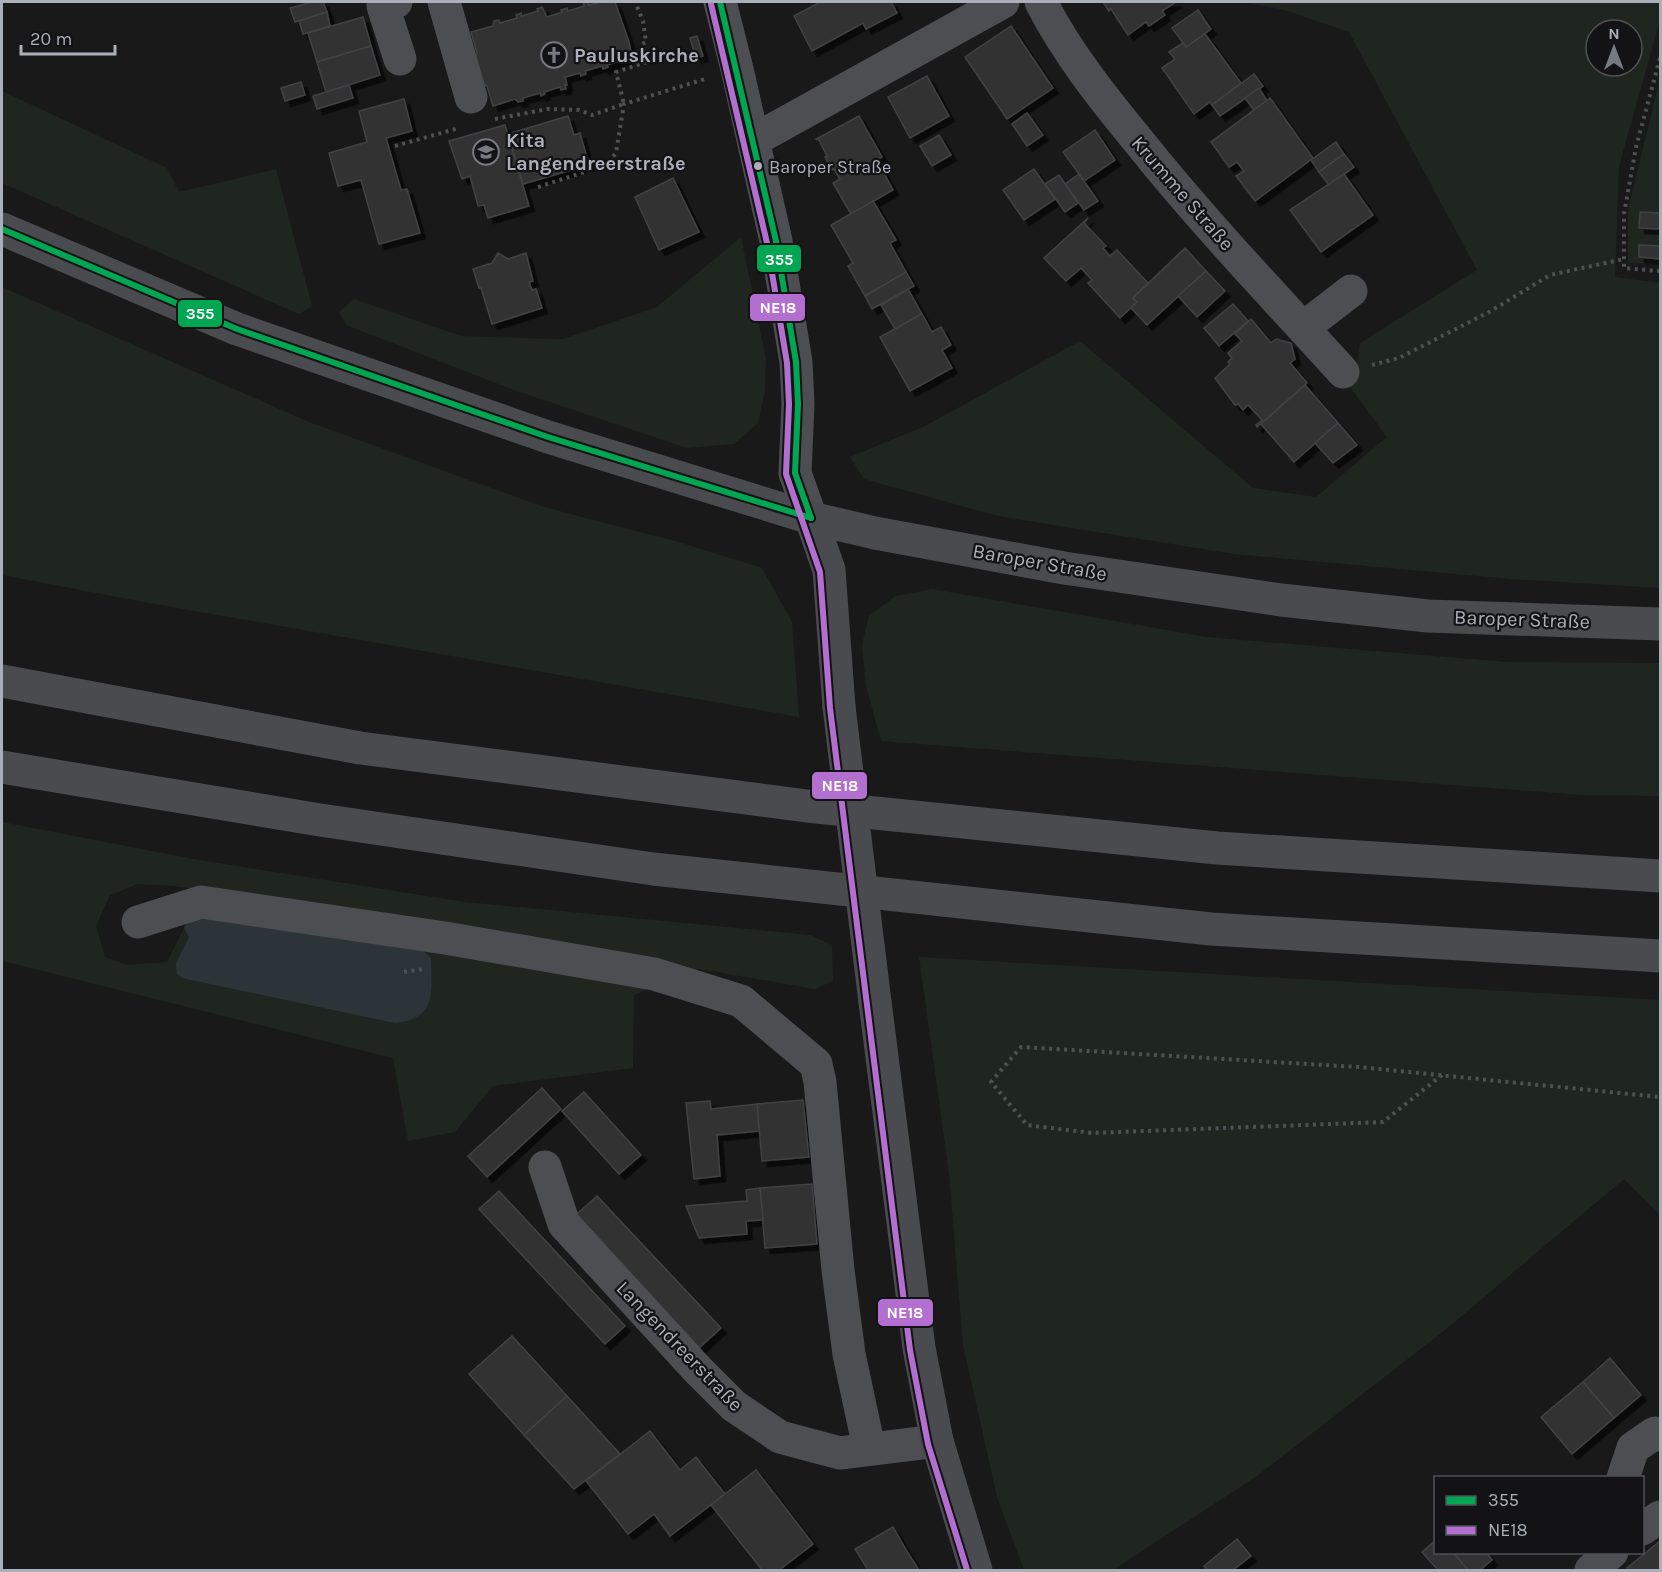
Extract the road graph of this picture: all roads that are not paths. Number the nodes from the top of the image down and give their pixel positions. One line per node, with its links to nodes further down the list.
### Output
1 (444, 2): 7 (street)
2 (720, 2): 8 (street)
3 (1003, 2): 8 (street)
4 (1041, 2): 11 (street, Krumme Straße)
5 (387, 3): 6 (street)
6 (400, 59)
7 (476, 114)
8 (754, 141): 13 (street)
9 (2, 229): 13 (main road, Baroper Straße)
10 (1350, 291): 11 (street)
11 (1303, 328): 12 (street, Krumme Straße)
12 (1343, 372)
13 (811, 518): 14 (main road, Baroper Straße); 22 (main road, bridge)
14 (1660, 624)
15 (2, 681): 17 (main road)
16 (2, 767): 19 (main road)
17 (1660, 876)
18 (138, 922): 23 (street)
19 (1660, 956)
20 (545, 1167): 23 (street, Langendreerstraße)
21 (1660, 1435): 24 (street)
22 (937, 1441): 23 (street, Langendreerstraße); 28 (main road)
23 (869, 1448)
24 (1624, 1476)
25 (1660, 1517): 26 (street)
26 (1644, 1528)
27 (1610, 1554): 29 (street)
28 (976, 1570)
29 (1591, 1570)

